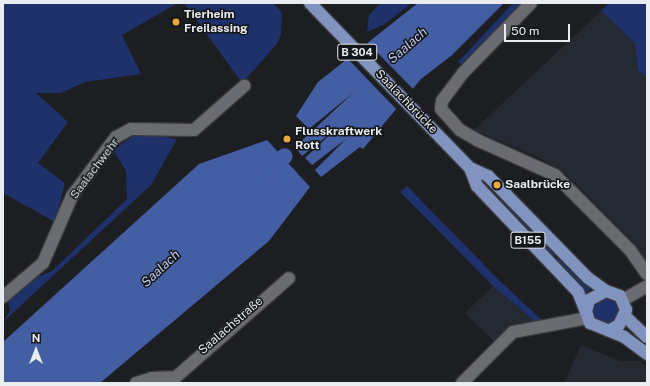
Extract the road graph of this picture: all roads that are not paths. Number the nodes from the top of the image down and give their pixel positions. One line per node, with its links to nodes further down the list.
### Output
1 (310, 3): 3 (main road, Saalachbrücke / B 304)
2 (531, 3): 6 (street)
3 (380, 75): 5 (main road, Saalachbrücke / B155)
4 (244, 86): 10 (street, Saalachwehr)
5 (470, 168): 9 (main road, B155); 12 (main road, B155)
6 (647, 274)
7 (289, 278): 17 (street, Saalachstraße)
8 (647, 286): 11 (street)
9 (606, 291): 11 (main road); 12 (main road)
10 (3, 297)
11 (623, 300): 13 (main road)
12 (587, 315): 14 (main road); 19 (street)
13 (625, 316): 14 (main road); 15 (main road)
14 (610, 330): 16 (main road)
15 (647, 337)
16 (647, 354)
17 (180, 380): 18 (street, Saalachstraße)
18 (136, 383)
19 (462, 383)

